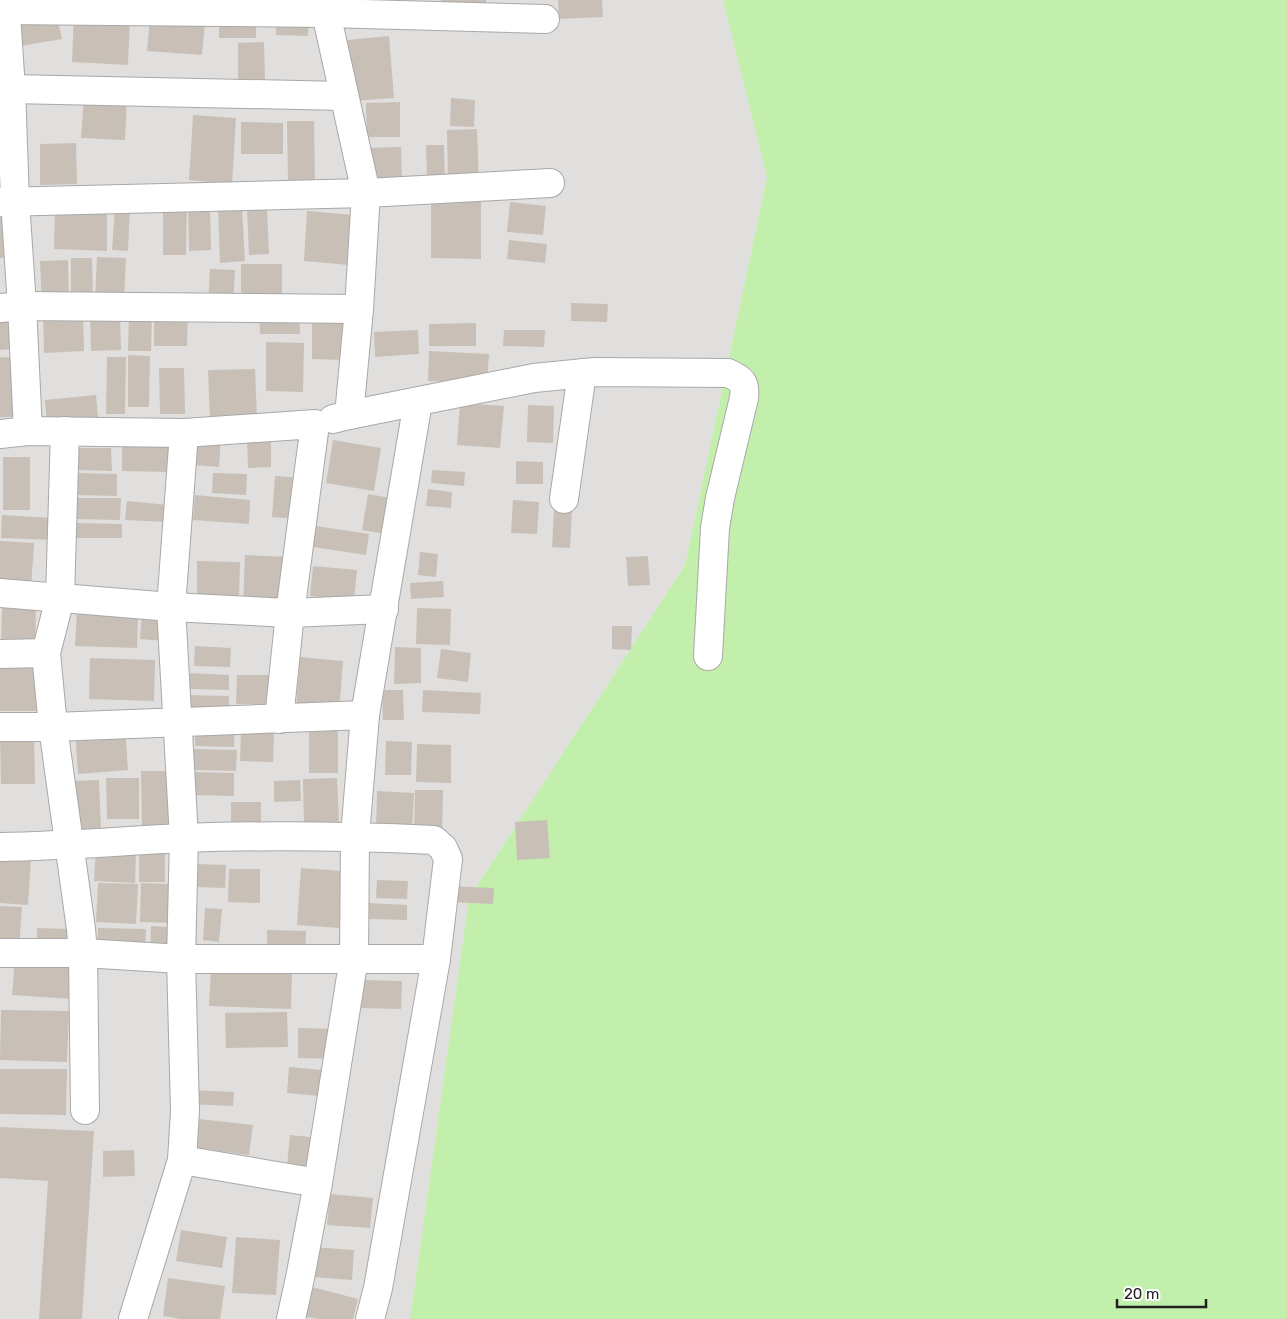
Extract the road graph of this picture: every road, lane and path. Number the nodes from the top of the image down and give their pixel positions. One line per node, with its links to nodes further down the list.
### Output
1 (4, 7): 2 (street); 4 (street)
2 (326, 13): 3 (street); 5 (street)
3 (545, 19)
4 (12, 89): 5 (street); 8 (street)
5 (344, 96): 7 (street)
6 (550, 183): 7 (street)
7 (366, 193): 8 (street); 10 (street)
8 (7, 202): 9 (street)
9 (11, 307): 10 (street); 15 (street)
10 (359, 309): 13 (street)
11 (582, 373): 12 (street); 19 (street); 27 (street)
12 (418, 402): 13 (street); 23 (street)
13 (349, 415): 14 (street)
14 (315, 424): 17 (street); 24 (street)
15 (28, 431): 16 (street); 18 (street)
16 (65, 431): 17 (street); 21 (street)
17 (184, 433): 22 (street)
18 (0, 434)
19 (564, 499)
20 (0, 593): 21 (street)
21 (60, 598): 22 (street); 25 (street)
22 (171, 607): 24 (street); 30 (street)
23 (384, 609): 24 (street); 28 (street)
24 (290, 612): 29 (street)
25 (46, 653): 26 (street); 32 (street)
26 (0, 654)
27 (708, 656)
28 (365, 715): 29 (street); 33 (street)
29 (279, 719): 30 (street)
30 (177, 722): 32 (street); 34 (street)
31 (0, 727): 32 (street)
32 (53, 727): 35 (street)
33 (354, 836): 34 (street); 39 (street); 41 (street)
34 (184, 838): 35 (street); 40 (street)
35 (69, 846): 36 (street); 38 (street)
36 (0, 847)
37 (0, 953): 38 (street)
38 (83, 953): 40 (street); 42 (street)
39 (354, 958): 40 (street); 41 (street); 44 (street)
40 (181, 959): 43 (street)
41 (436, 959): 47 (street)
42 (85, 1110)
43 (182, 1160): 44 (street); 45 (street)
44 (318, 1183): 46 (street)
45 (133, 1319)
46 (291, 1319)
47 (370, 1319)

